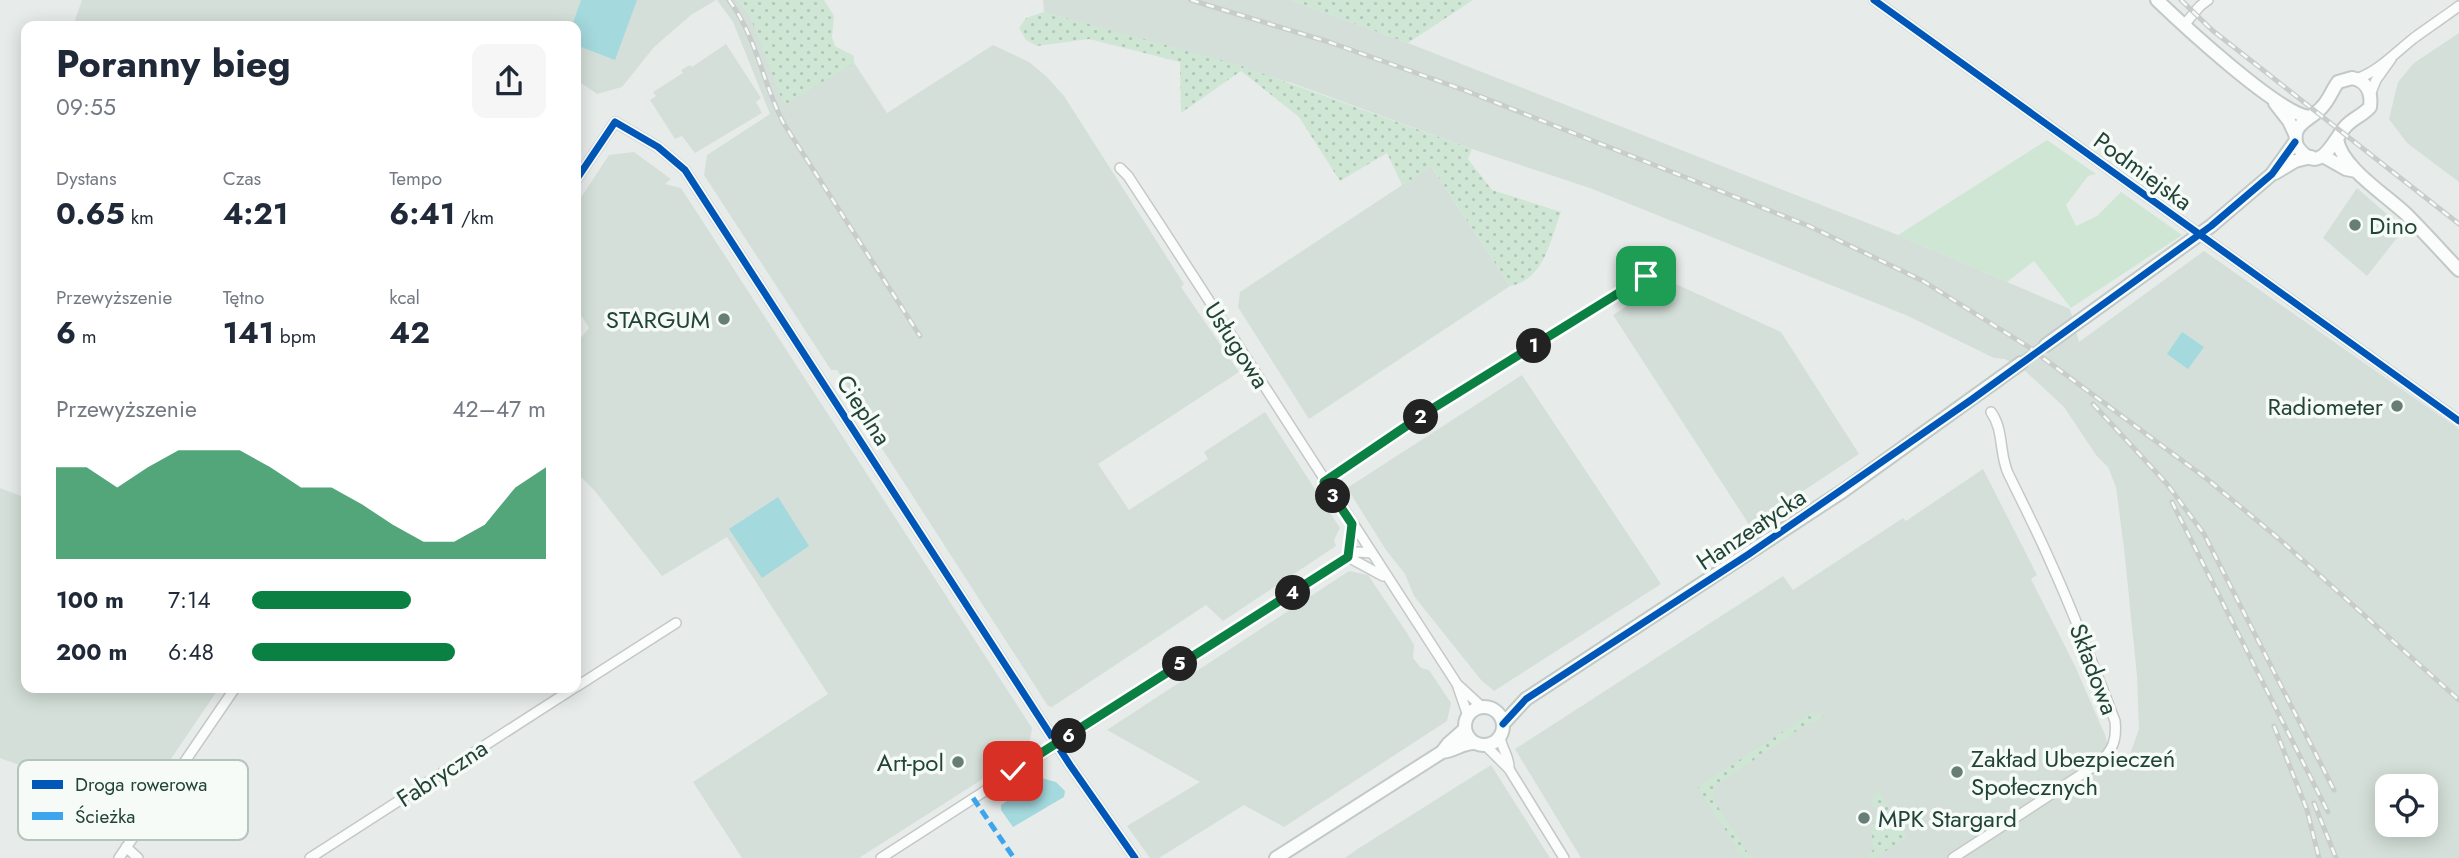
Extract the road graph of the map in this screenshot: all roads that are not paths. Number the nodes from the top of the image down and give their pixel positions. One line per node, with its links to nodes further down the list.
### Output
1 (1874, 0): 18 (street, Podmiejska)
2 (2157, 0): 5 (street)
3 (2208, 0): 5 (street)
4 (2459, 6): 6 (street)
5 (2184, 25): 9 (street)
6 (2392, 58): 7 (street); 8 (street)
7 (2356, 79): 8 (street); 10 (street)
8 (2370, 96): 12 (street)
9 (2273, 99): 10 (street); 11 (street)
10 (2309, 117): 11 (street)
11 (2295, 138): 13 (street); 17 (street)
12 (2337, 139): 13 (street); 15 (street)
13 (2317, 156): 15 (street); 17 (street)
14 (1120, 168): 25 (street, Usługowa)
15 (2356, 171): 20 (street)
16 (581, 173): 39 (street, Cieplna)
17 (2272, 174): 18 (street)
18 (2200, 235): 21 (street); 24 (street, Podmiejska)
19 (1663, 266): 25 (street)
20 (2459, 270)
21 (2046, 345)
22 (2021, 363): 35 (street, Hanzeatycka)
23 (1991, 412): 53 (street, Składowa)
24 (2459, 421)
25 (1324, 482): 26 (street, Usługowa)
26 (1352, 524): 27 (street, Usługowa); 28 (street)
27 (1371, 553): 28 (street); 29 (street, Usługowa)
28 (1348, 557): 29 (street, Usługowa); 39 (street)
29 (1387, 579): 32 (street, Usługowa)
30 (676, 623): 31 (street, Fabryczna)
31 (581, 683)
32 (1457, 684): 36 (street, Usługowa); 37 (street, Usługowa)
33 (232, 693): 42 (street)
34 (566, 693): 48 (street, Fabryczna)
35 (1526, 699): 36 (street, Hanzeatycka); 38 (street, Hanzeatycka)
36 (1487, 708): 37 (street); 38 (street)
37 (1467, 722): 40 (street); 41 (street)
38 (1502, 730): 40 (street); 43 (street)
39 (1056, 744): 49 (street); 50 (street, Cieplna)
40 (1480, 744): 41 (street); 43 (street)
41 (1442, 752): 51 (street)
42 (186, 760)
43 (1509, 769): 52 (street)
44 (131, 840): 45 (street)
45 (126, 847): 46 (street); 47 (street)
46 (119, 858)
47 (138, 858)
48 (310, 858)
49 (881, 858)
50 (1135, 858)
51 (1276, 858)
52 (1564, 858)
53 (1953, 858)

